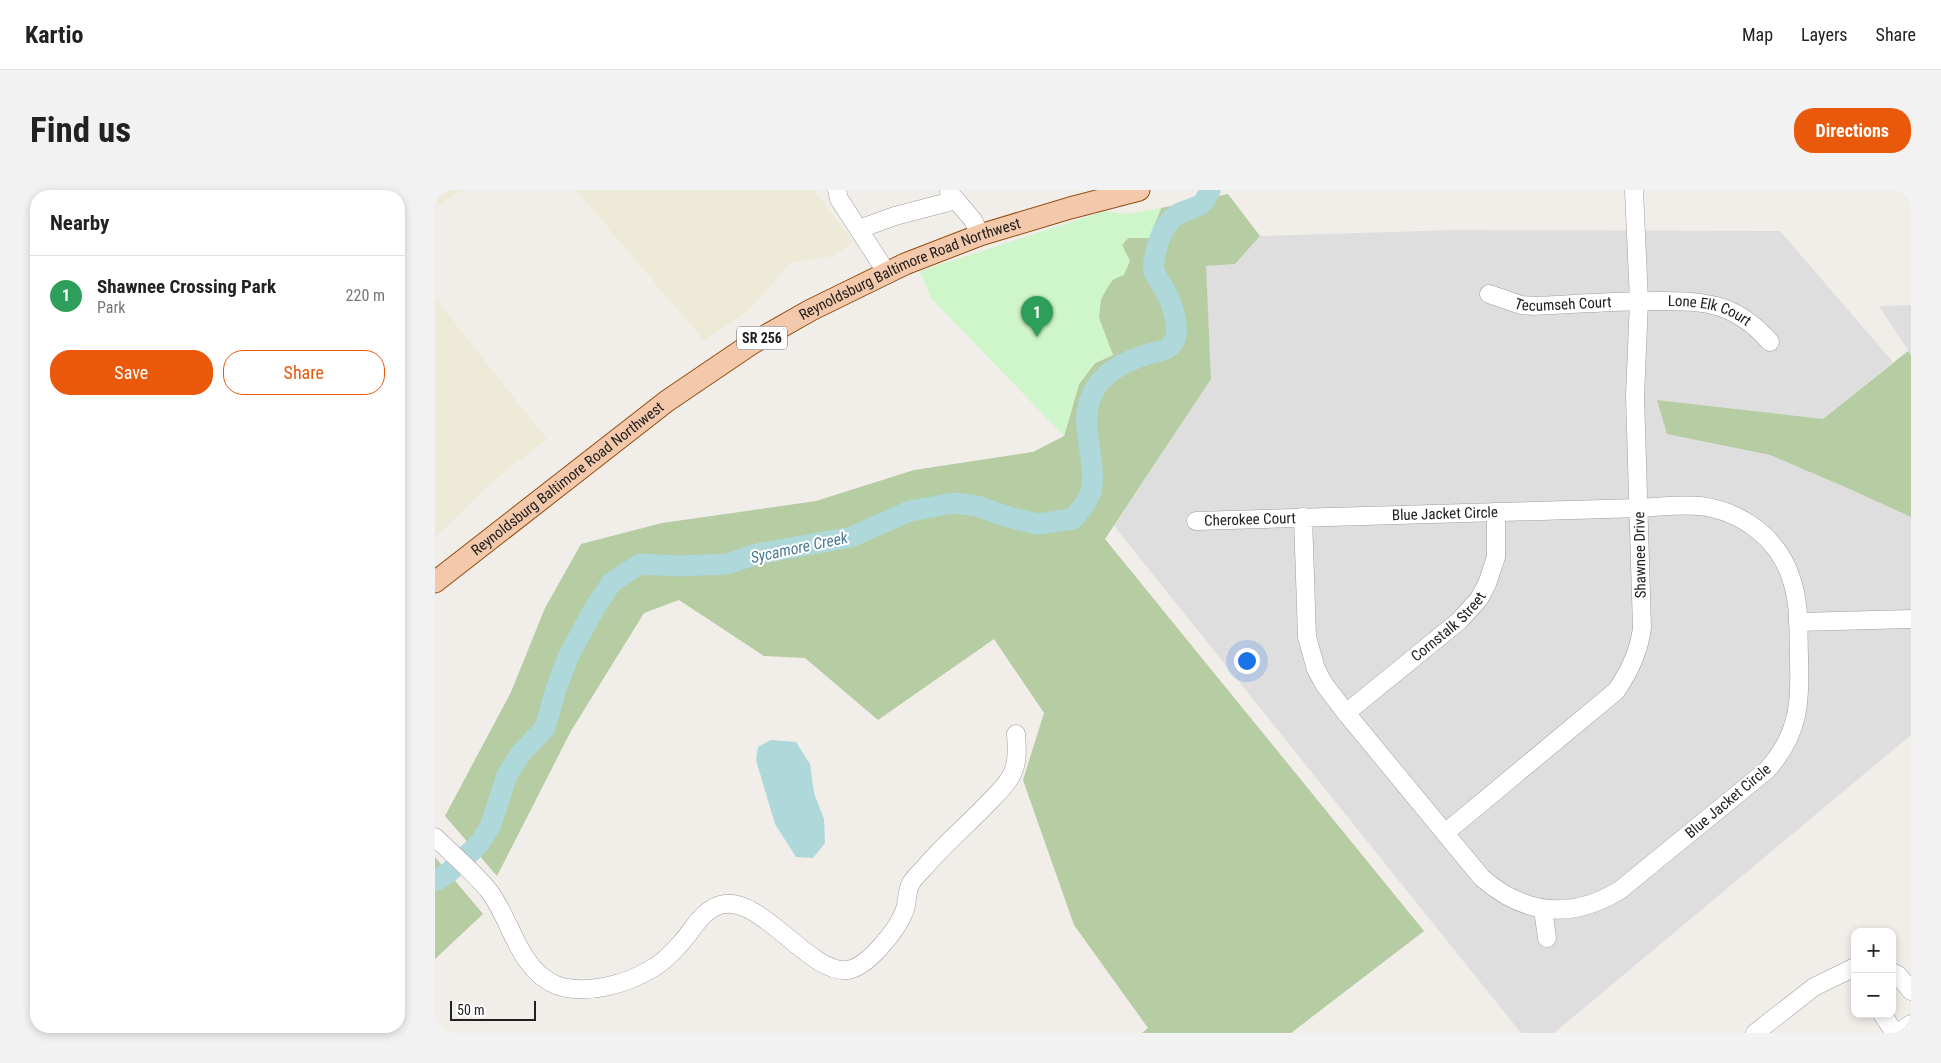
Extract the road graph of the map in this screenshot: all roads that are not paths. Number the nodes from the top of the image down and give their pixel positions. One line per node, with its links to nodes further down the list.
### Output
1 (837, 190): 5 (street)
2 (1139, 190): 6 (main road, Reynoldsburg Baltimore Road Northwest / SR 256)
3 (1634, 190): 9 (street, Shawnee Drive)
4 (952, 195): 5 (street); 6 (street)
5 (859, 229): 7 (street)
6 (980, 235): 7 (main road, Reynoldsburg Baltimore Road Northwest / SR 256)
7 (887, 273): 15 (main road, Reynoldsburg Baltimore Road Northwest / SR 256)
8 (1489, 294): 9 (street, Tecumseh Court)
9 (1639, 301): 10 (street, Lone Elk Court); 11 (street, Shawnee Drive)
10 (1769, 342)
11 (1639, 508): 12 (street, Blue Jacket Circle); 17 (street, Blue Jacket Circle); 20 (street, Shawnee Drive)
12 (1497, 512): 13 (street, Blue Jacket Circle); 18 (street, Cornstalk Street)
13 (1303, 517): 14 (street, Cherokee Court); 18 (street, Blue Jacket Circle)
14 (1196, 521)
15 (435, 582)
16 (1911, 618): 17 (street)
17 (1798, 622): 22 (street, Blue Jacket Circle)
18 (1347, 713): 20 (street, Blue Jacket Circle)
19 (1017, 734): 21 (street)
20 (1445, 833): 22 (street, Blue Jacket Circle)
21 (435, 837)
22 (1543, 909): 23 (street)
23 (1547, 938)
24 (1847, 971): 29 (street)
25 (1894, 973): 26 (street)
26 (1911, 991)
27 (1885, 1018): 30 (street)
28 (1911, 1024): 30 (street)
29 (1755, 1033)
30 (1897, 1033)

